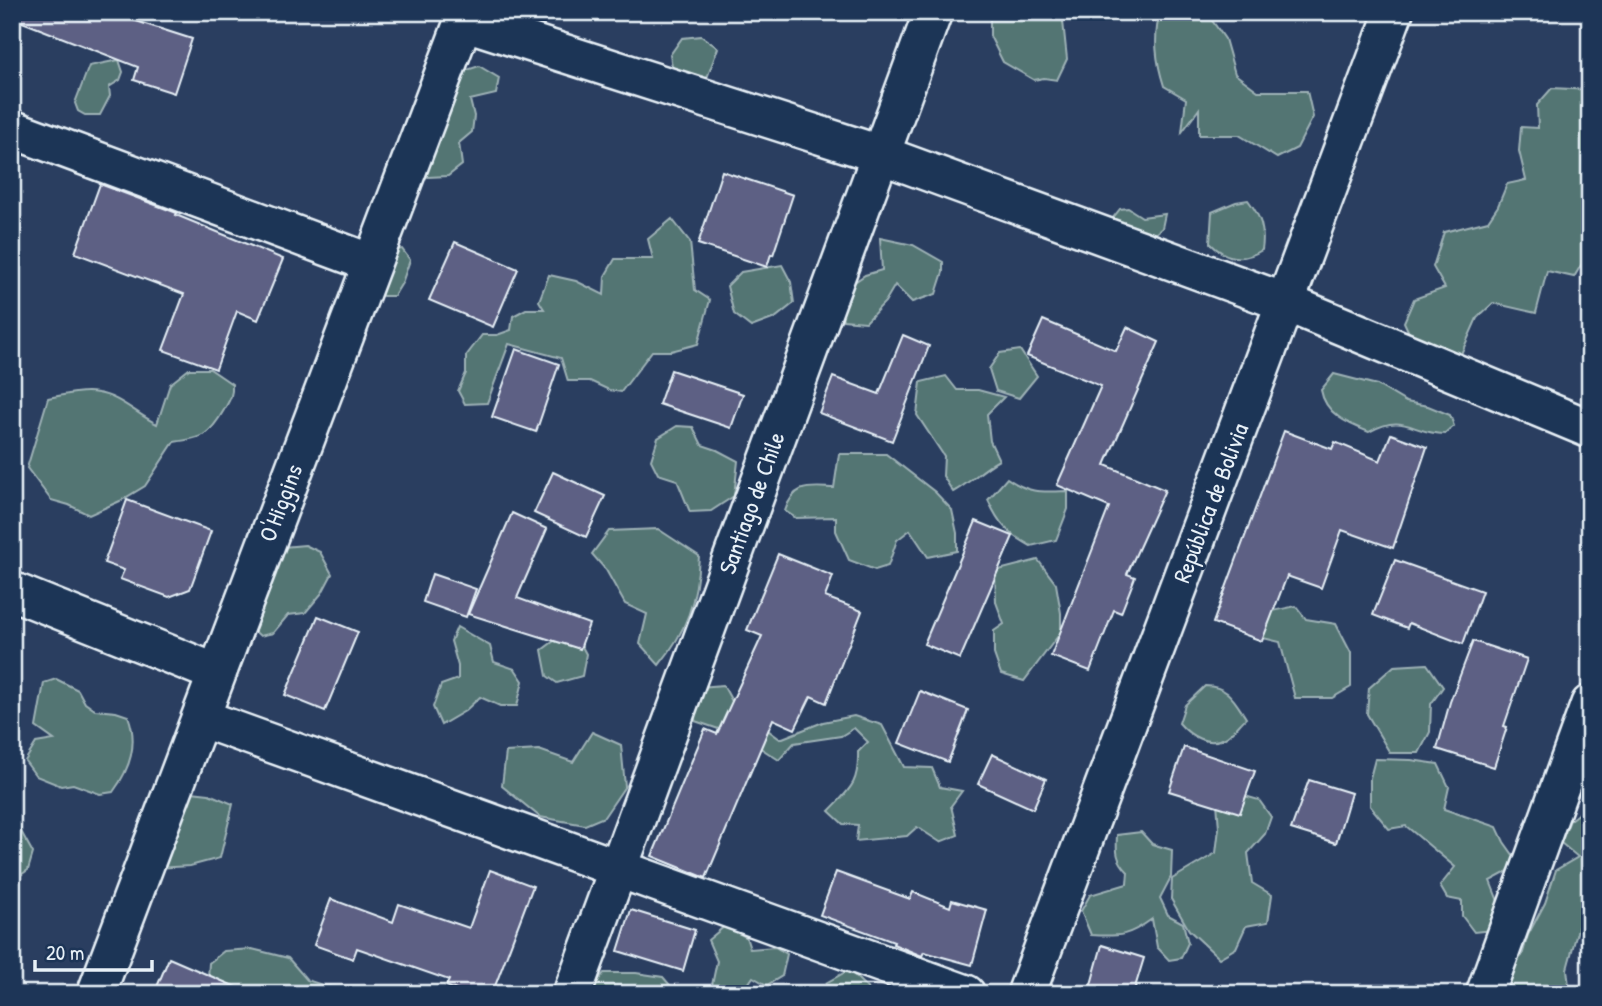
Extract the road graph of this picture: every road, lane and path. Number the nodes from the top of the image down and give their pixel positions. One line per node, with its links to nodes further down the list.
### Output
1 (933, 12): 5 (street, Santiago de Chile)
2 (1394, 12): 7 (street, República de Bolivia)
3 (465, 17): 5 (street); 6 (street, O'Higgins)
4 (12, 129): 6 (street)
5 (879, 154): 7 (street); 13 (street, Santiago de Chile)
6 (371, 263): 10 (street, O'Higgins)
7 (1287, 303): 8 (street); 17 (street, República de Bolivia)
8 (1590, 429)
9 (12, 591): 10 (street)
10 (216, 673): 12 (street, O'Higgins)
11 (1590, 704): 18 (street)
12 (201, 718): 13 (street); 14 (street, O'Higgins)
13 (619, 868): 15 (street, Santiago de Chile); 16 (street)
14 (96, 994)
15 (572, 994)
16 (966, 994)
17 (1026, 994)
18 (1485, 994)

